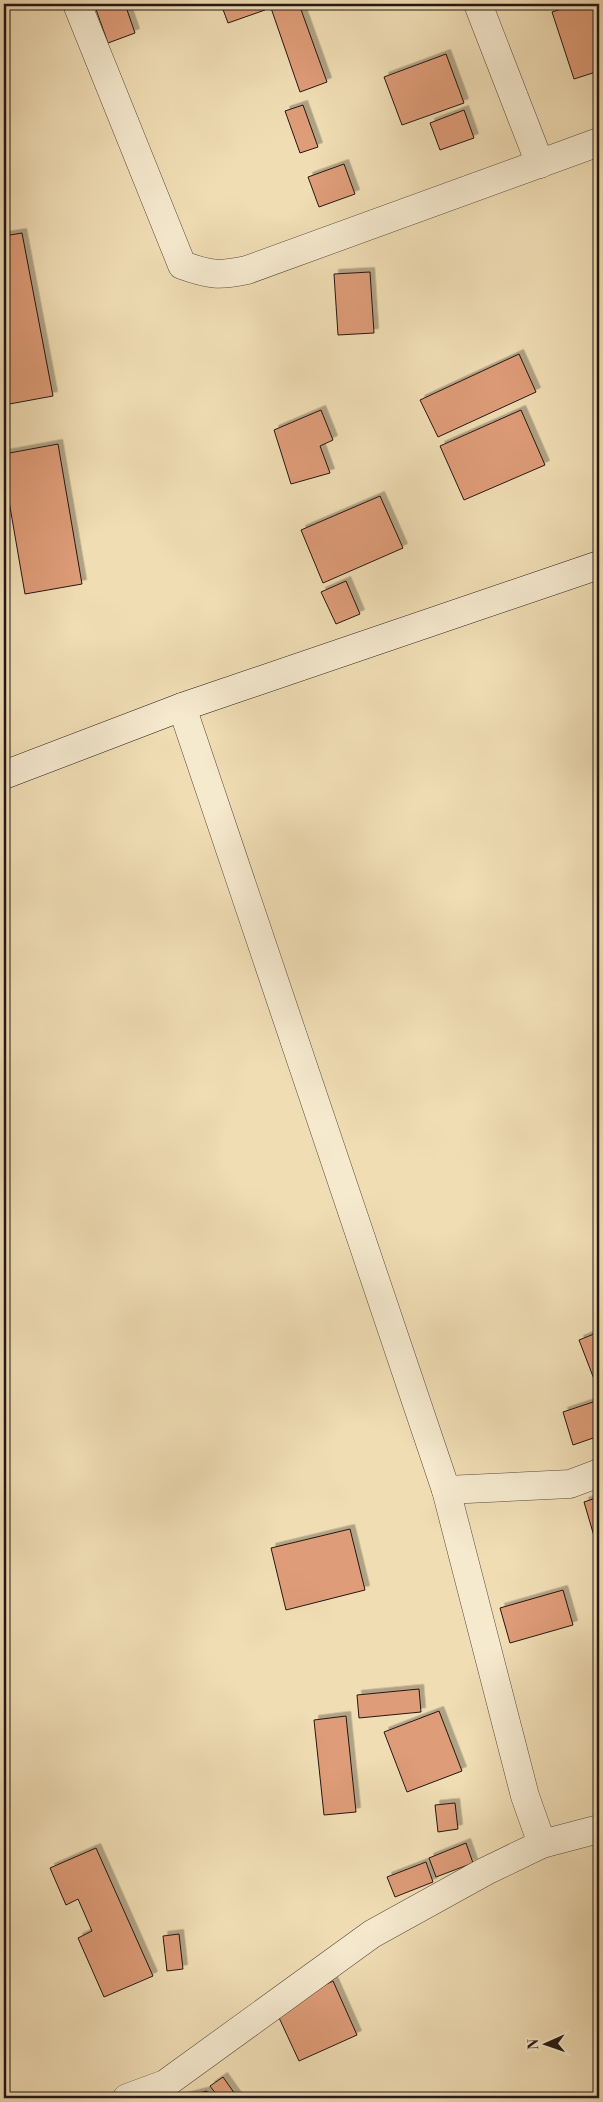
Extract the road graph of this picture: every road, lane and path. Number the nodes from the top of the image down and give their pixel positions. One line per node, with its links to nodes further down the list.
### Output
1 (77, 4): 4 (street)
2 (478, 4): 4 (street)
3 (599, 142): 4 (street)
4 (540, 164)
5 (599, 565): 6 (street)
6 (182, 707): 7 (street); 9 (street)
7 (4, 775)
8 (599, 1473): 9 (street)
9 (446, 1490): 11 (street)
10 (599, 1829): 11 (street)
11 (542, 1844): 12 (street)
12 (126, 2098)

